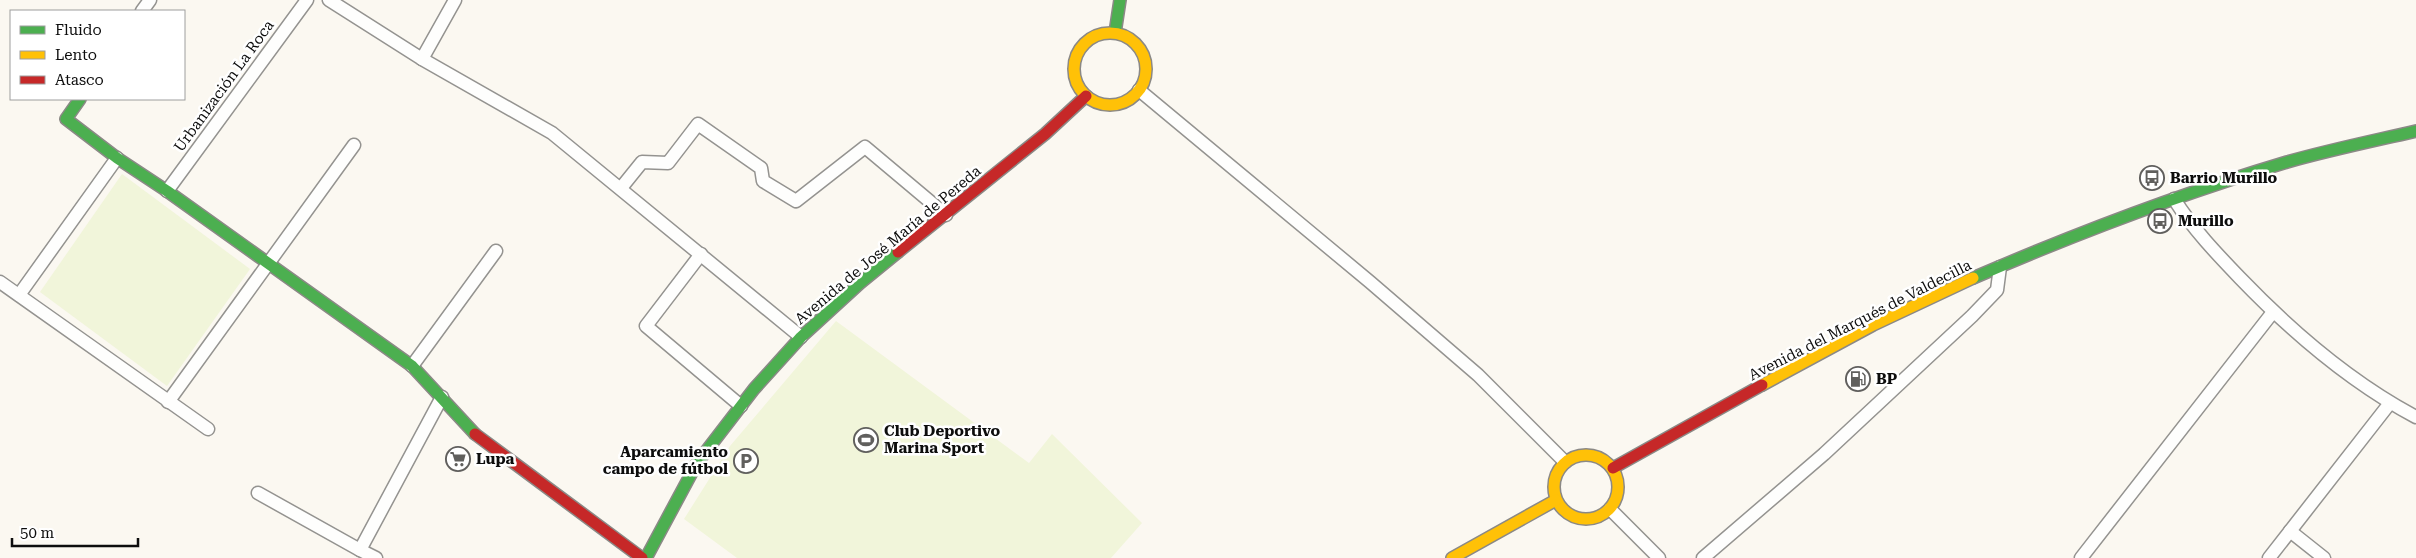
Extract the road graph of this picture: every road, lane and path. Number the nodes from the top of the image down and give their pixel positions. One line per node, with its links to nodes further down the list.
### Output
1 (307, 0): 14 (street, Urbanización La Roca)
2 (329, 0): 6 (street)
3 (455, 0): 6 (street)
4 (1120, 0): 5 (street)
5 (1115, 33): 7 (street); 8 (street)
6 (422, 59): 13 (street)
7 (1140, 90): 8 (street); 32 (street)
8 (1086, 96): 16 (street, Avenida de José María de Pereda)
9 (79, 100): 12 (street)
10 (2416, 131): 15 (street, Avenida del Marqués de Valdecilla)
11 (354, 145): 19 (street)
12 (117, 158): 14 (street); 22 (street)
13 (621, 188): 16 (street); 18 (street)
14 (168, 191): 19 (street)
15 (2174, 199): 20 (street, Avenida del Marqués de Valdecilla); 23 (street)
16 (946, 215): 24 (street, Avenida de José María de Pereda)
17 (496, 251): 25 (street)
18 (701, 254): 24 (street); 29 (street)
19 (268, 264): 25 (street); 27 (street)
20 (2000, 267): 33 (street, Avenida del Marqués de Valdecilla); 43 (street)
21 (0, 282): 22 (street)
22 (19, 295): 27 (street)
23 (2273, 312): 28 (street); 44 (street)
24 (801, 337): 29 (street, Avenida de José María de Pereda)
25 (412, 366): 26 (street)
26 (442, 397): 38 (street); 40 (street)
27 (168, 402): 31 (street)
28 (2390, 403): 30 (street); 37 (street)
29 (741, 406): 40 (street, Avenida de José María de Pereda)
30 (2416, 417)
31 (208, 429)
32 (1565, 462): 33 (street); 35 (street)
33 (1613, 468): 36 (street)
34 (258, 494): 38 (street)
35 (1556, 500): 36 (street); 41 (street)
36 (1610, 509): 42 (street)
37 (2290, 531): 45 (street); 46 (street)
38 (360, 550): 39 (street)
39 (376, 558)
40 (644, 558)
41 (1452, 558)
42 (1659, 558)
43 (1703, 558)
44 (2081, 558)
45 (2269, 558)
46 (2324, 558)

